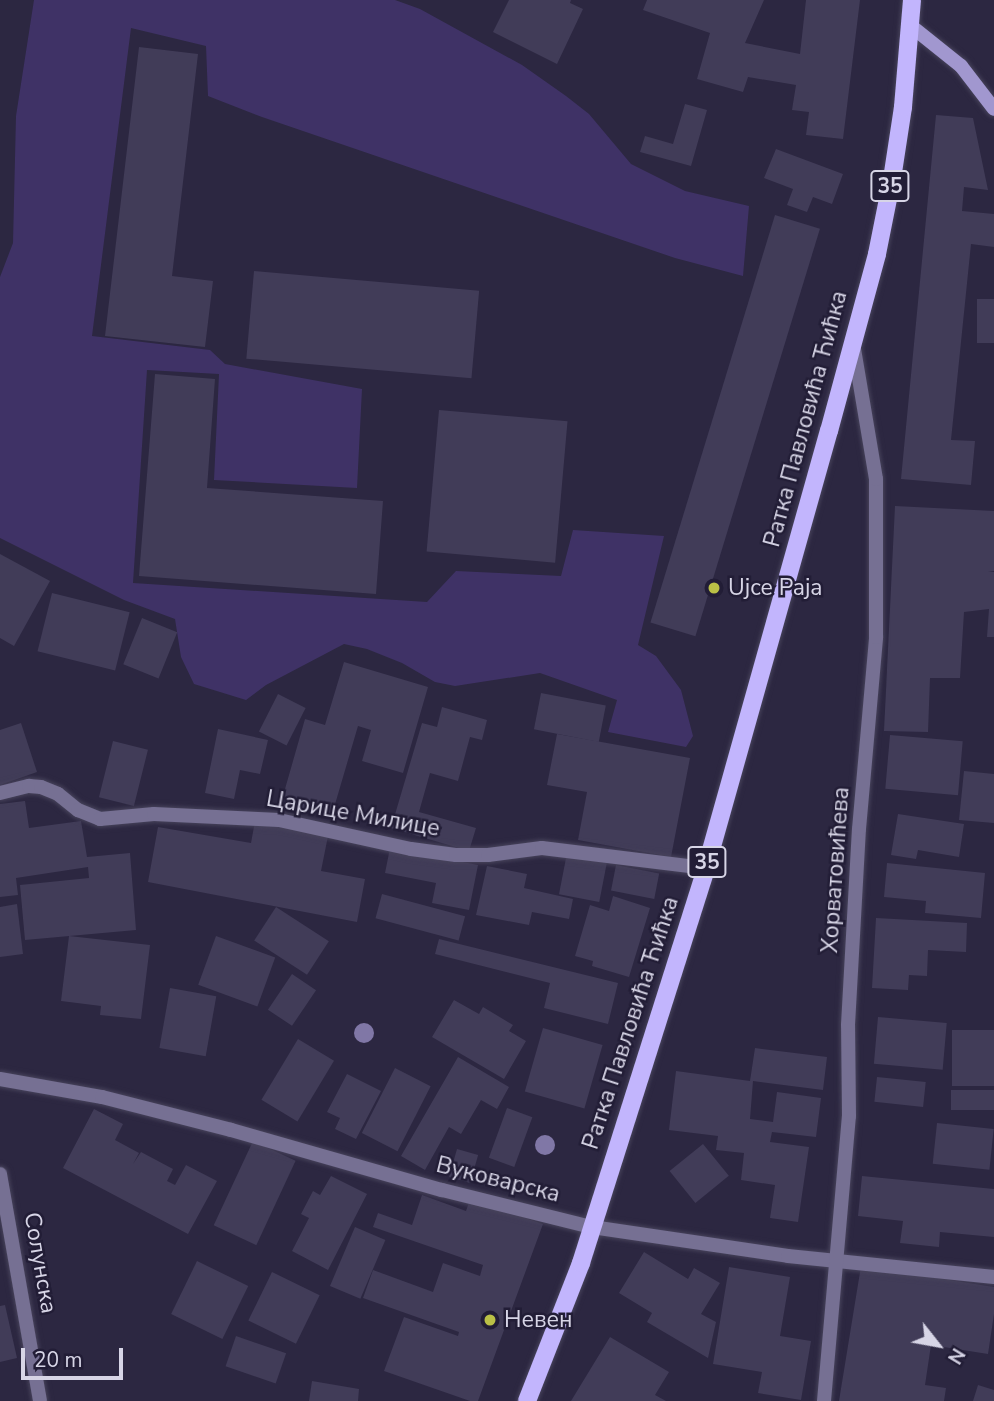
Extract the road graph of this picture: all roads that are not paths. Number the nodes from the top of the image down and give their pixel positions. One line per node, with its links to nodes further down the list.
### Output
1 (912, 0): 2 (main road, Ратка Павловића Ћићка / 35)
2 (911, 26): 3 (main road); 4 (main road, Ратка Павловића Ћићка / 35)
3 (994, 109)
4 (853, 343): 6 (main road, Ратка Павловића Ћићка / 35); 10 (street, Хорватовићева)
5 (0, 793): 6 (street, Царице Милице)
6 (706, 868): 9 (main road, Ратка Павловића Ћићка / 35)
7 (0, 1079): 9 (street, Вуковарска)
8 (0, 1174): 12 (street, Солунска)
9 (592, 1227): 10 (street, Вуковарска); 13 (main road, Ратка Павловића Ћићка / 35)
10 (837, 1259): 11 (street, Вуковарска); 14 (street, Хорватовићева)
11 (994, 1277)
12 (40, 1401)
13 (527, 1401)
14 (824, 1401)

